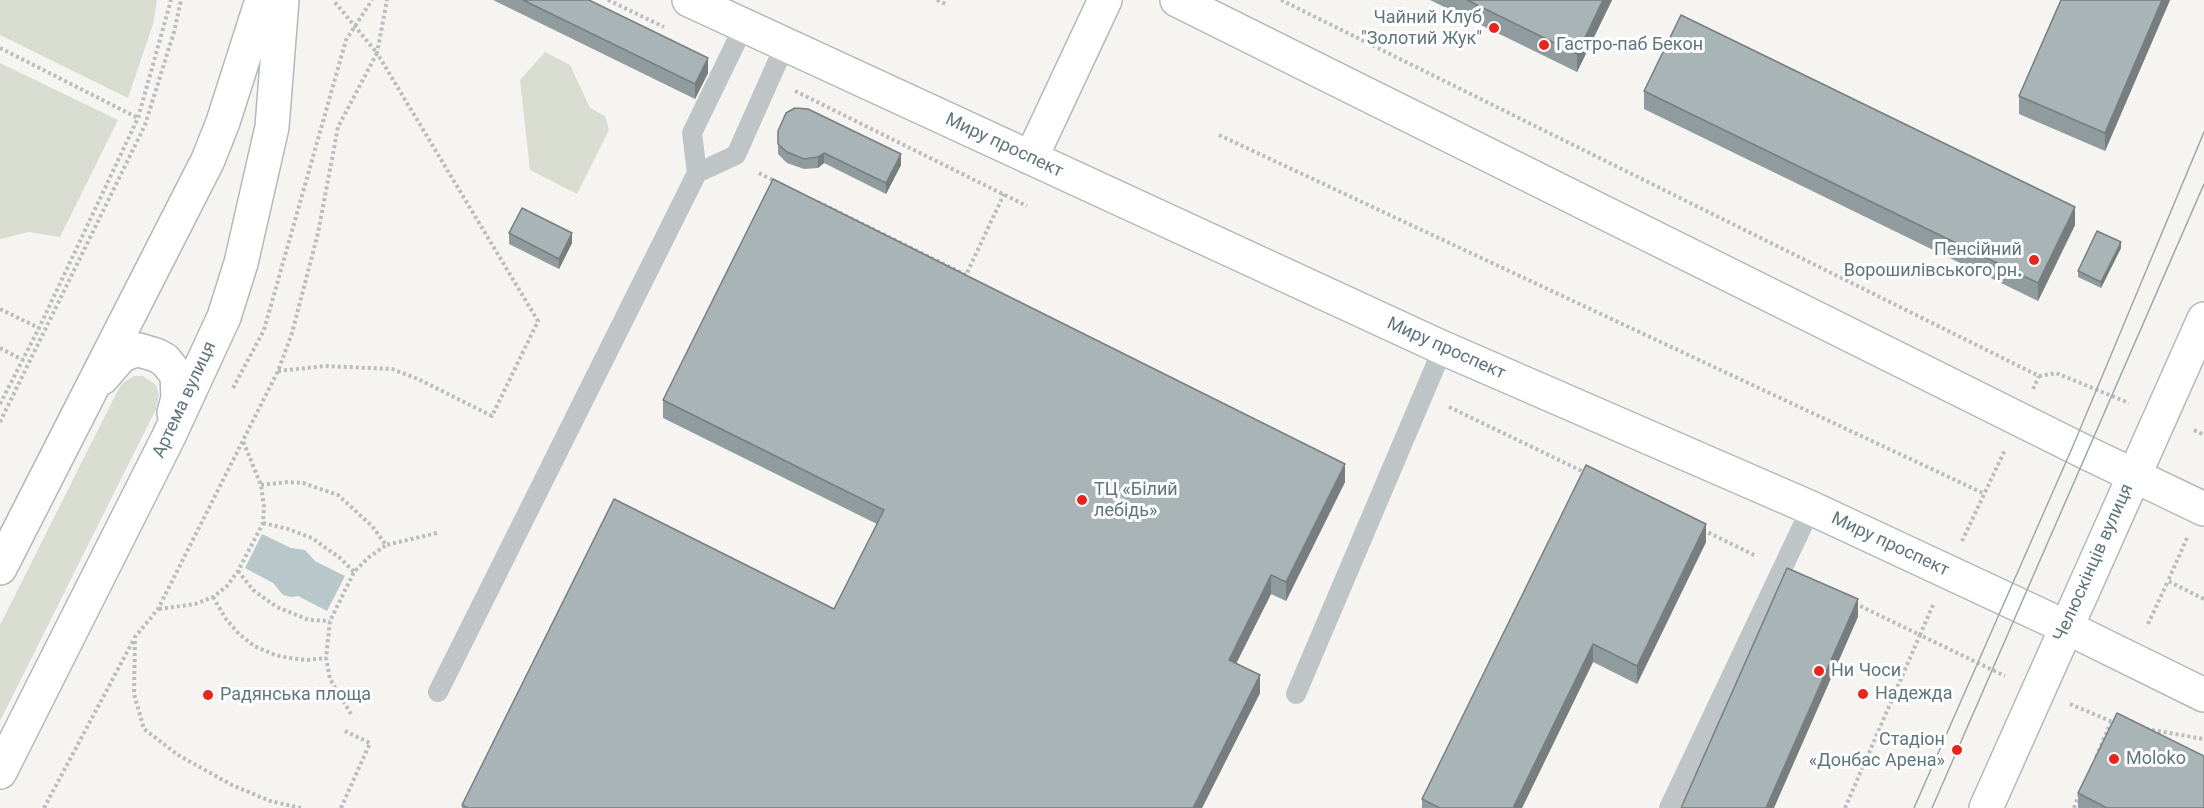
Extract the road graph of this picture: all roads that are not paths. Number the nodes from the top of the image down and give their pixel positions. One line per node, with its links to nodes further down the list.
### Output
1 (262, 0): 12 (main road)
2 (282, 0): 13 (main road, Артема вулиця)
3 (689, 0): 6 (main road, Миру проспект)
4 (1105, 0): 8 (main road)
5 (1177, 0): 14 (main road)
6 (744, 26): 7 (main road, Миру проспект); 9 (lane)
7 (785, 45): 8 (main road, Миру проспект); 9 (lane)
8 (1031, 158): 11 (main road, Миру проспект)
9 (697, 173): 19 (lane)
10 (2204, 319): 14 (main road, Челюскінців вулиця)
11 (1443, 348): 15 (main road, Миру проспект); 20 (lane)
12 (88, 395): 13 (main road); 17 (main road)
13 (168, 438): 22 (main road, Артема вулиця)
14 (2134, 474): 16 (main road); 18 (main road, Челюскінців вулиця)
15 (1811, 508): 18 (main road, Миру проспект); 23 (lane)
16 (2203, 508)
17 (0, 568)
18 (2066, 627): 21 (main road, Миру проспект); 24 (main road, Челюскінців вулиця)
19 (438, 692)
20 (1296, 694)
21 (2204, 695)
22 (0, 771)
23 (1669, 808)
24 (1986, 808)

